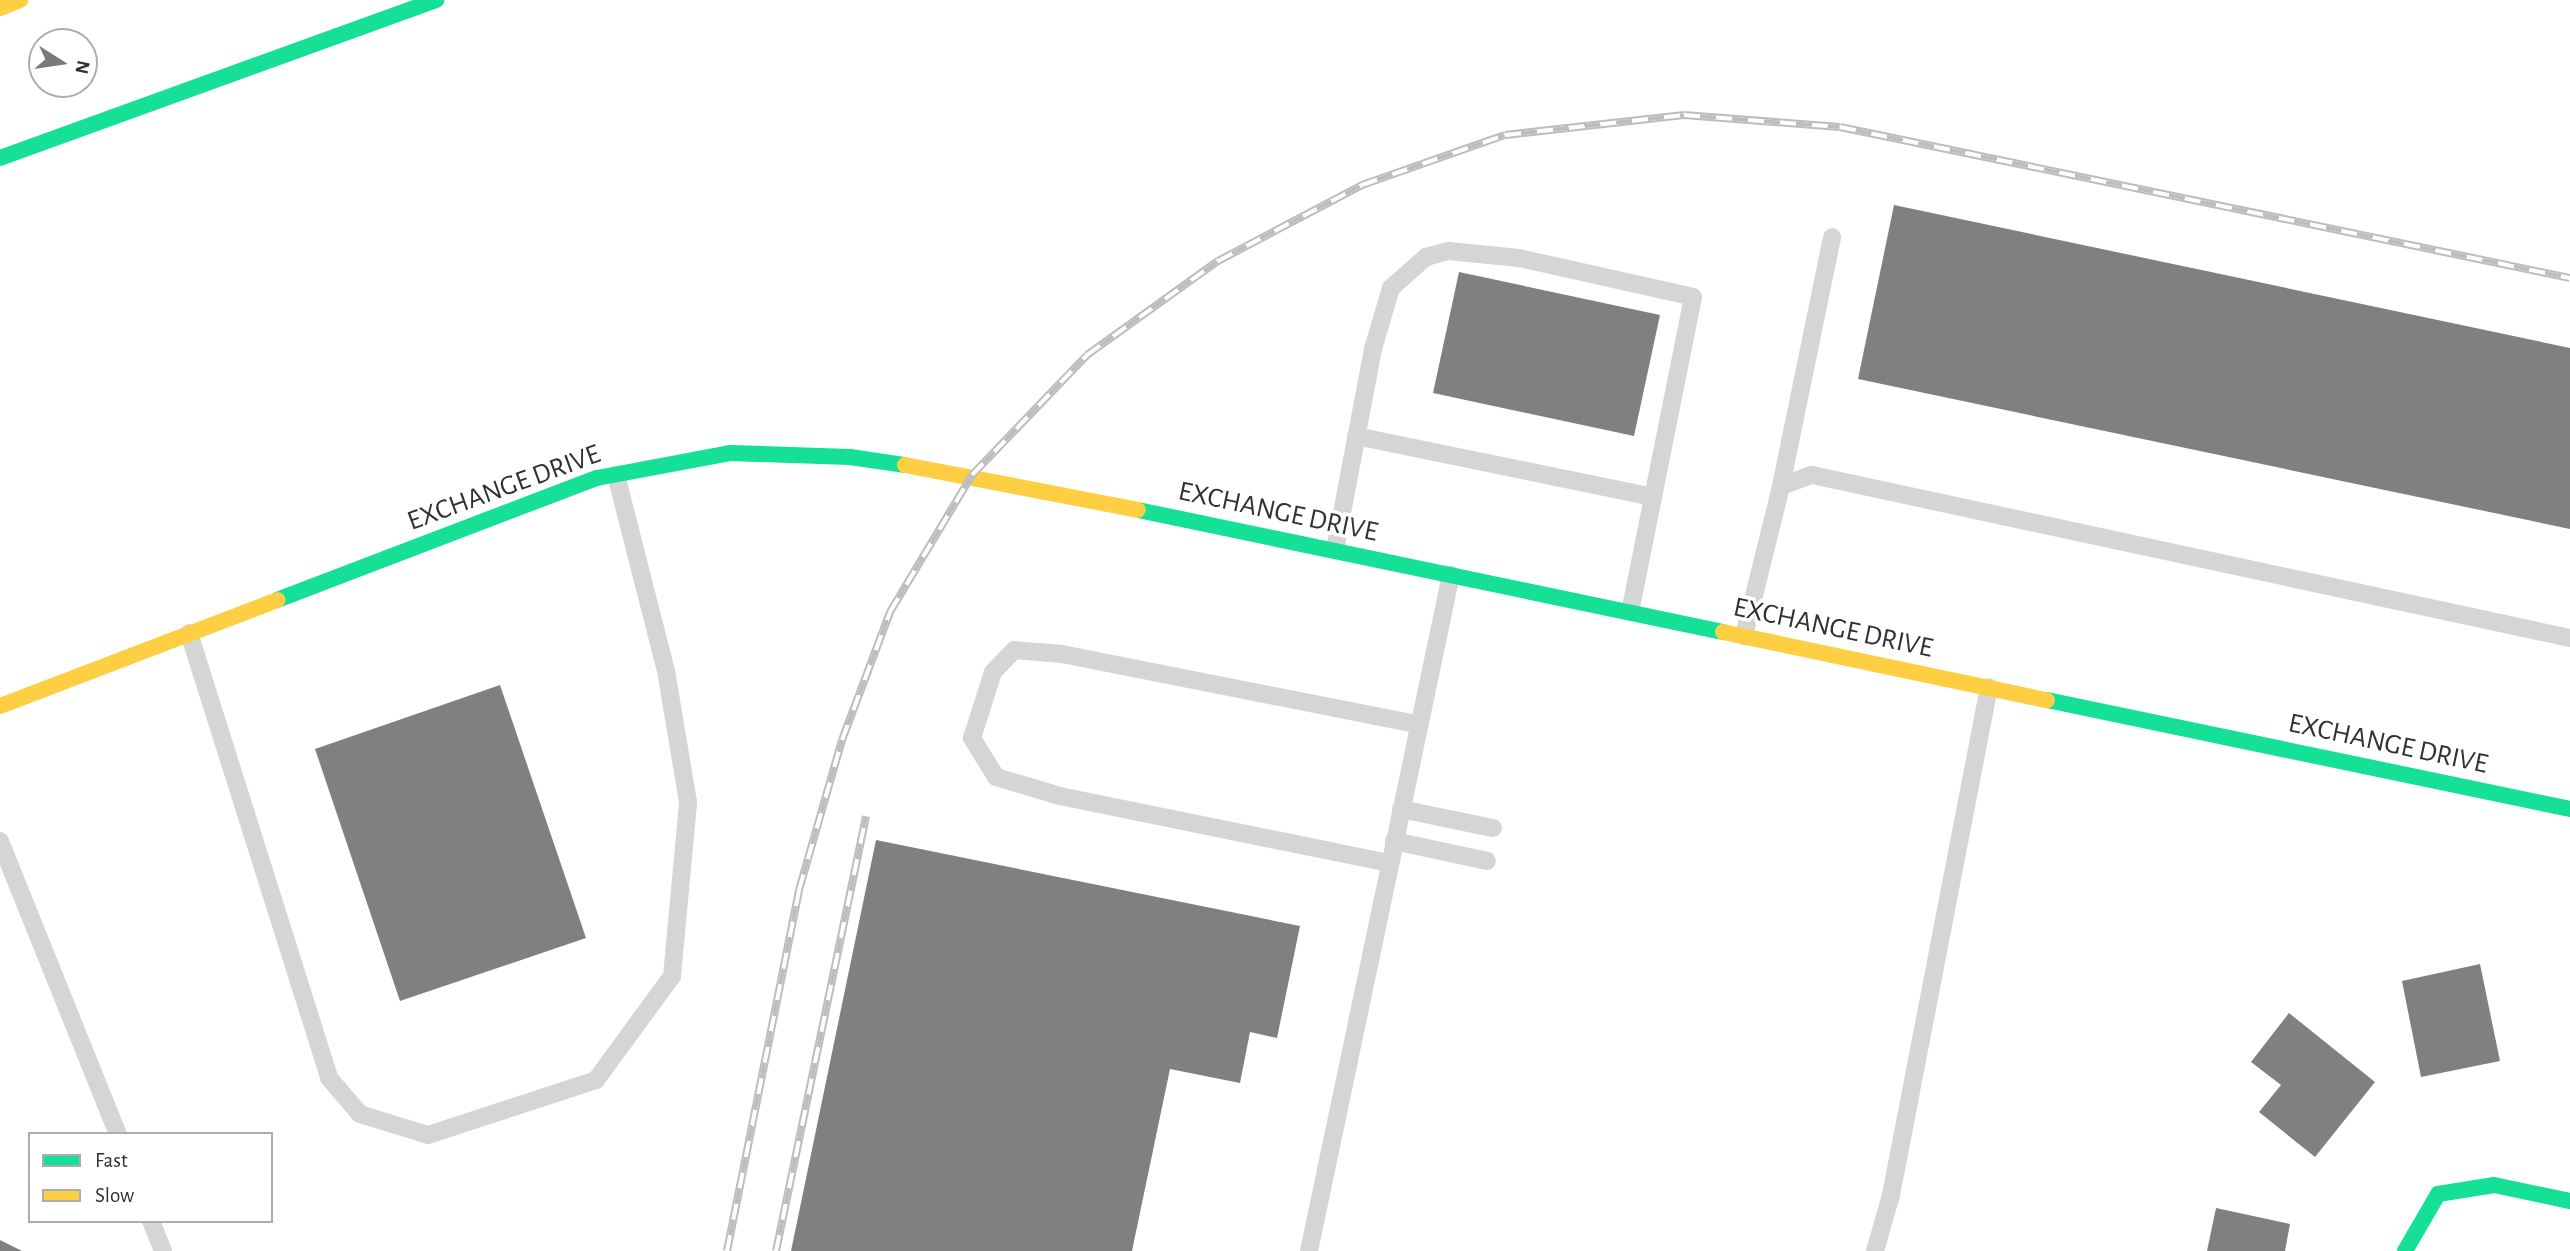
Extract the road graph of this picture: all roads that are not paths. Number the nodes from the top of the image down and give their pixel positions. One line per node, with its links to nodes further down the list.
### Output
1 (20, 0): 3 (main road)
2 (436, 0): 4 (main road)
3 (0, 8)
4 (0, 158)
5 (1832, 237): 8 (lane)
6 (1356, 436): 9 (lane); 9 (lane); 10 (lane)
7 (616, 475): 10 (main road, EXCHANGE DRIVE); 13 (main road, EXCHANGE DRIVE); 13 (lane)
8 (1781, 486): 14 (lane); 15 (lane)
9 (1653, 496): 12 (lane)
10 (1335, 551): 11 (main road, EXCHANGE DRIVE)
11 (1451, 575): 12 (main road, EXCHANGE DRIVE); 18 (lane)
12 (1630, 612): 14 (main road, EXCHANGE DRIVE)
13 (189, 633): 17 (main road, EXCHANGE DRIVE)
14 (1744, 636): 16 (main road, EXCHANGE DRIVE)
15 (2570, 639)
16 (1989, 687): 20 (main road, EXCHANGE DRIVE); 31 (lane)
17 (0, 706)
18 (1419, 725): 19 (lane); 25 (lane)
19 (1401, 809): 21 (lane); 23 (lane)
20 (2570, 809)
21 (1493, 828)
22 (0, 841): 26 (lane)
23 (1394, 841): 24 (lane); 25 (lane)
24 (1487, 861)
25 (1389, 863): 30 (lane)
26 (117, 1132)
27 (2570, 1201): 32 (main road)
28 (152, 1223): 29 (lane)
29 (163, 1251)
30 (1309, 1251)
31 (1875, 1251)
32 (2405, 1251)

